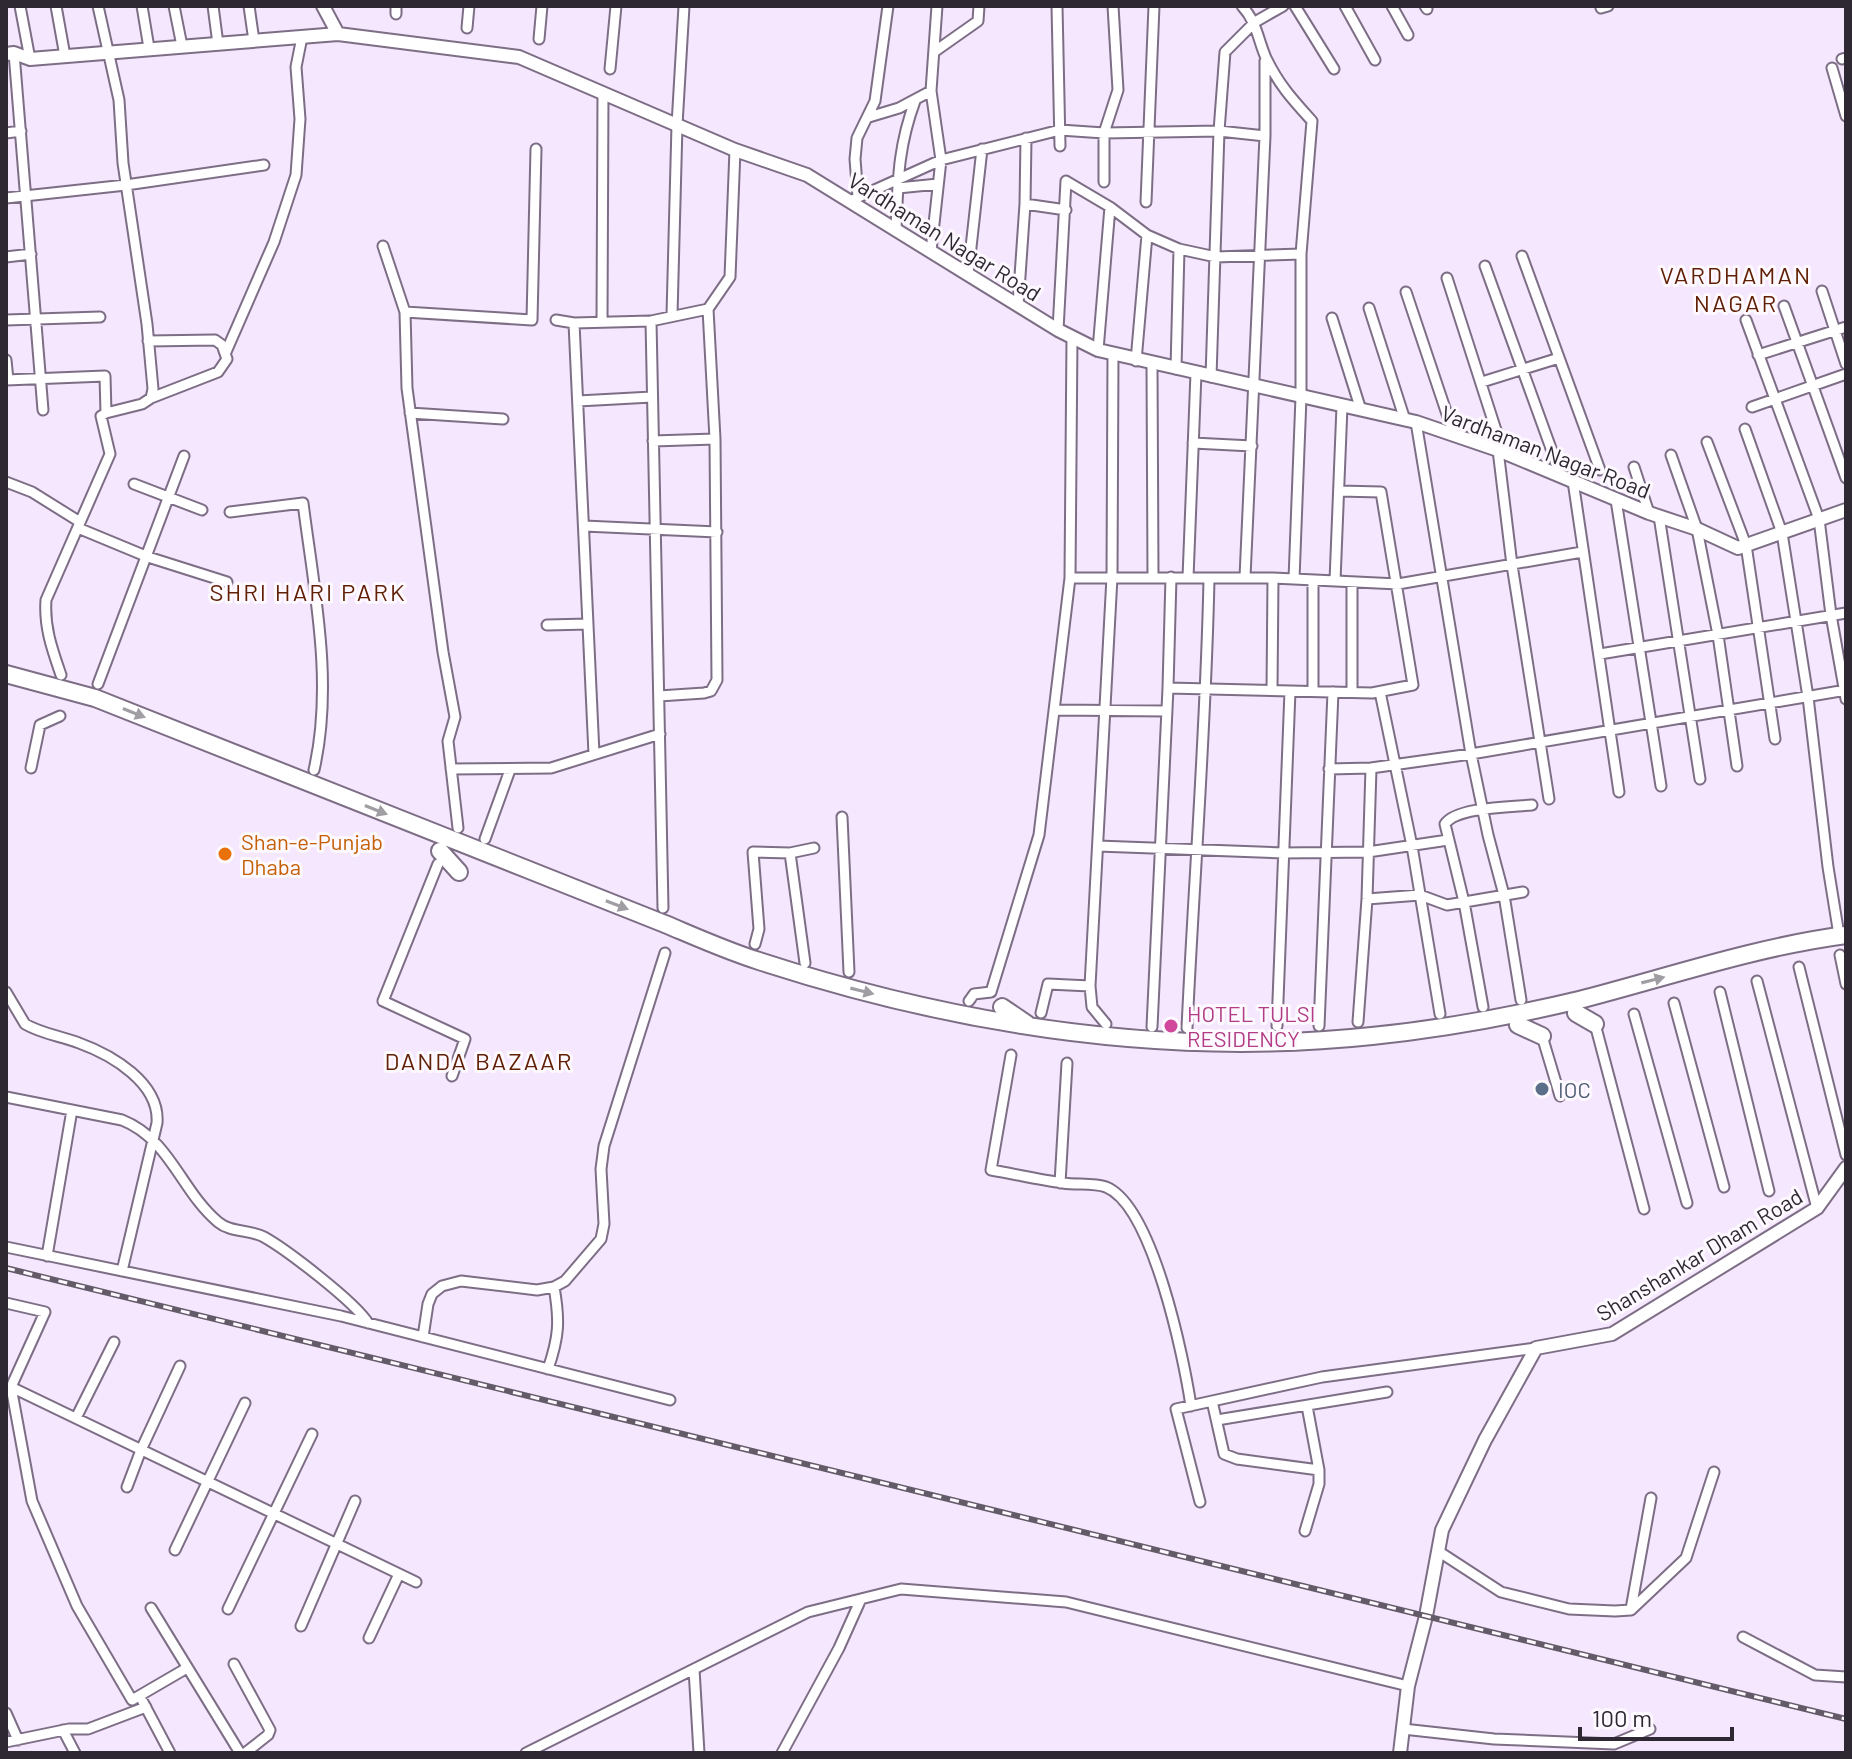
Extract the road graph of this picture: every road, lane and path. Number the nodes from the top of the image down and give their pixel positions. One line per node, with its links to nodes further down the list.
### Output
1 (20, 6): 39 (street)
2 (56, 6): 38 (street)
3 (98, 6): 34 (street)
4 (142, 6): 33 (street)
5 (174, 6): 32 (street)
6 (213, 6): 31 (street)
7 (249, 6): 30 (street)
8 (323, 6): 26 (street)
9 (469, 6): 25 (street)
10 (542, 6): 29 (street)
11 (616, 6): 42 (street)
12 (684, 6): 49 (street)
13 (888, 6): 48 (street)
14 (937, 6): 35 (street)
15 (979, 6): 35 (street)
16 (1057, 6): 50 (street)
17 (1113, 6): 55 (street)
18 (1154, 6): 53 (street)
19 (1242, 6): 24 (street)
20 (1283, 6): 24 (street)
21 (1295, 6): 43 (street)
22 (1345, 6): 40 (street)
23 (1392, 6): 27 (street)
24 (1255, 22): 37 (street); 52 (street)
25 (467, 28)
26 (338, 34): 28 (street, Vardhaman Nagar Road); 45 (street, Vardhaman Nagar Road)
27 (1408, 35)
28 (302, 37): 30 (street, Vardhaman Nagar Road); 113 (street)
29 (539, 39)
30 (254, 41): 31 (street, Vardhaman Nagar Road)
31 (218, 44): 32 (street, Vardhaman Nagar Road)
32 (182, 46): 33 (street, Vardhaman Nagar Road)
33 (149, 48): 34 (street, Vardhaman Nagar Road)
34 (106, 52): 38 (street, Vardhaman Nagar Road); 67 (street)
35 (934, 52): 44 (street)
36 (10, 53): 39 (street, Vardhaman Nagar Road); 51 (street)
37 (1264, 54): 56 (street); 81 (street)
38 (65, 56): 39 (street, Vardhaman Nagar Road)
39 (30, 59)
40 (1375, 60)
41 (1832, 68): 47 (street)
42 (610, 69)
43 (1334, 69)
44 (931, 91): 46 (street); 62 (street)
45 (603, 92): 49 (street, Vardhaman Nagar Road); 104 (street)
46 (915, 101): 48 (street); 65 (street)
47 (1846, 116)
48 (869, 117): 70 (street)
49 (677, 125): 61 (street, Vardhaman Nagar Road); 96 (street)
50 (1060, 130): 55 (street); 57 (street); 58 (street)
51 (21, 131): 54 (street); 68 (street)
52 (1219, 131): 53 (street); 56 (street); 85 (street)
53 (1149, 132): 55 (street); 71 (street)
54 (6, 133)
55 (1104, 133): 64 (street)
56 (1265, 136): 82 (street)
57 (1026, 138): 60 (street); 72 (street)
58 (1060, 146)
59 (536, 149): 95 (street)
60 (982, 149): 62 (street); 87 (street)
61 (735, 150): 70 (street, Vardhaman Nagar Road); 94 (street)
62 (941, 160): 65 (street); 66 (street)
63 (264, 165): 67 (street)
64 (1104, 182)
65 (898, 184): 66 (street); 70 (street); 75 (street)
66 (938, 184): 79 (street)
67 (126, 185): 68 (street); 110 (street)
68 (27, 196): 69 (street); 80 (street)
69 (6, 198)
70 (854, 199): 75 (street, Vardhaman Nagar Road)
71 (1146, 202)
72 (1025, 204): 74 (street); 91 (street)
73 (1110, 207): 74 (street); 76 (street); 112 (street)
74 (1066, 210): 107 (street)
75 (896, 229): 79 (street, Vardhaman Nagar Road)
76 (1147, 235): 78 (street); 118 (street)
77 (383, 246): 95 (street)
78 (1179, 249): 85 (street); 121 (street)
79 (931, 251): 87 (street, Vardhaman Nagar Road)
80 (31, 254): 84 (street); 97 (street)
81 (1301, 254): 82 (street); 132 (street)
82 (1258, 255): 85 (street); 129 (street)
83 (1522, 256): 116 (street)
84 (6, 257)
85 (1216, 257): 126 (street)
86 (1485, 266): 122 (street)
87 (968, 274): 91 (street, Vardhaman Nagar Road)
88 (1447, 278): 128 (street)
89 (1822, 291): 108 (street)
90 (1406, 292): 145 (street)
91 (1018, 305): 107 (street, Vardhaman Nagar Road)
92 (1784, 306): 111 (street)
93 (1369, 308): 143 (street)
94 (708, 309): 96 (street); 146 (street)
95 (405, 312): 141 (street)
96 (672, 315): 103 (street)
97 (36, 317): 98 (street); 100 (street); 125 (street)
98 (100, 317)
99 (1332, 318): 139 (street)
100 (6, 320)
101 (556, 320): 105 (street)
102 (1746, 320): 115 (street)
103 (651, 321): 104 (street); 131 (street)
104 (602, 322): 105 (street)
105 (574, 323): 135 (street)
106 (1846, 327): 108 (street)
107 (1058, 330): 109 (street, Vardhaman Nagar Road)
108 (1834, 330): 111 (street); 120 (street)
109 (1072, 337): 112 (street, Vardhaman Nagar Road); 183 (street)
110 (148, 341): 113 (street); 133 (street)
111 (1796, 342): 115 (street); 130 (street)
112 (1098, 350): 114 (street, Vardhaman Nagar Road)
113 (226, 352): 133 (street)
114 (1113, 354): 118 (street, Vardhaman Nagar Road); 179 (street)
115 (1758, 355): 134 (street)
116 (1559, 358): 122 (street); 155 (street)
117 (6, 360): 127 (street)
118 (1136, 361): 119 (street, Vardhaman Nagar Road)
119 (1152, 364): 121 (street, Vardhaman Nagar Road); 178 (street)
120 (1846, 364)
121 (1176, 369): 123 (street, Vardhaman Nagar Road)
122 (1522, 370): 128 (street); 157 (street)
123 (1196, 373): 126 (street, Vardhaman Nagar Road); 149 (street)
124 (1846, 374): 130 (street)
125 (40, 377): 127 (street); 138 (street); 140 (street)
126 (1211, 377): 129 (street, Vardhaman Nagar Road)
127 (7, 380)
128 (1482, 382): 151 (street)
129 (1255, 386): 132 (street, Vardhaman Nagar Road); 150 (street)
130 (1812, 387): 134 (street); 156 (street)
131 (652, 397): 135 (street); 147 (street)
132 (1301, 397): 136 (street, Vardhaman Nagar Road); 187 (street)
133 (151, 398): 140 (street)
134 (1774, 399): 137 (street); 167 (street)
135 (578, 401): 169 (street)
136 (1342, 406): 139 (street, Vardhaman Nagar Road); 160 (street)
137 (1752, 407)
138 (43, 410)
139 (1361, 410): 143 (street, Vardhaman Nagar Road)
140 (106, 413): 168 (street)
141 (410, 413): 142 (street); 237 (street)
142 (503, 419)
143 (1410, 421): 145 (street, Vardhaman Nagar Road); 182 (street)
144 (1745, 429): 173 (street)
145 (1454, 435): 151 (street, Vardhaman Nagar Road)
146 (715, 439): 147 (street); 172 (street)
147 (653, 441): 170 (street)
148 (1707, 442): 174 (street)
149 (1193, 443): 150 (street); 184 (street)
150 (1252, 446): 181 (street)
151 (1501, 451): 157 (street, Vardhaman Nagar Road); 177 (street)
152 (1671, 455): 171 (street)
153 (184, 456): 161 (street)
154 (1634, 467): 166 (street)
155 (1600, 470)
156 (1846, 478)
157 (1567, 479): 162 (street, Vardhaman Nagar Road); 175 (street)
158 (6, 482): 168 (street)
159 (134, 484): 161 (street)
160 (1339, 491): 189 (street); 192 (street)
161 (168, 499): 163 (street); 176 (street)
162 (1616, 500): 166 (street, Vardhaman Nagar Road); 201 (street)
163 (202, 510)
164 (1846, 510): 167 (street)
165 (230, 512): 235 (street)
166 (1654, 515): 171 (street, Vardhaman Nagar Road); 200 (street)
167 (1819, 519): 173 (street); 194 (street)
168 (79, 525): 176 (street); 204 (street)
169 (584, 526): 170 (street); 196 (street)
170 (655, 528): 172 (street); 215 (street)
171 (1697, 529): 174 (street, Vardhaman Nagar Road); 199 (street)
172 (717, 532): 215 (street)
173 (1782, 533): 174 (street); 195 (street)
174 (1746, 545): 198 (street)
175 (1582, 552): 177 (street); 202 (street)
176 (145, 555): 190 (street); 205 (street)
177 (1512, 565): 182 (street); 229 (street)
178 (1153, 576): 179 (street); 180 (street)
179 (1112, 577): 183 (street); 222 (street)
180 (1171, 577): 184 (street); 206 (street)
181 (1245, 577): 185 (street); 186 (street)
182 (1441, 577): 192 (street); 231 (street)
183 (1070, 578): 219 (street)
184 (1188, 578): 186 (street)
185 (1273, 578): 187 (street); 208 (street)
186 (1209, 579): 207 (street)
187 (1294, 579): 188 (street)
188 (1313, 580): 189 (street); 211 (street)
189 (1335, 581): 191 (street)
190 (227, 582)
191 (1352, 582): 192 (street); 213 (street)
192 (1398, 584): 214 (street)
193 (1846, 613): 194 (street)
194 (1831, 615): 195 (street); 209 (street)
195 (1795, 622): 198 (street); 216 (street)
196 (588, 624): 197 (street); 230 (street)
197 (547, 625)
198 (1757, 628): 199 (street); 218 (street)
199 (1718, 635): 200 (street); 220 (street)
200 (1678, 641): 201 (street); 224 (street)
201 (1638, 648): 202 (street); 225 (street)
202 (1600, 654): 226 (street)
203 (6, 674): 205 (highway)
204 (61, 675)
205 (92, 687): 242 (highway, one-way to 242)
206 (1168, 688): 207 (street); 221 (street)
207 (1207, 689): 208 (street); 256 (street)
208 (1272, 690): 210 (street)
209 (1846, 690): 216 (street); 217 (street)
210 (1290, 691): 211 (street); 259 (street)
211 (1313, 691): 212 (street)
212 (1333, 692): 213 (street); 238 (street)
213 (1352, 692): 214 (street)
214 (1380, 692): 232 (street)
215 (659, 696): 227 (street)
216 (1808, 697): 218 (street); 269 (street)
217 (1846, 699)
218 (1769, 704): 220 (street); 228 (street)
219 (1054, 710): 222 (street); 283 (street)
220 (1730, 710): 224 (street); 233 (street)
221 (1167, 711): 222 (street); 255 (street)
222 (1105, 712): 252 (street)
223 (60, 716): 234 (street)
224 (1690, 717): 225 (street); 240 (street)
225 (1652, 724): 226 (street); 241 (street)
226 (1611, 730): 229 (street); 243 (street)
227 (660, 734): 230 (street); 268 (street)
228 (1775, 739)
229 (1541, 742): 231 (street); 244 (street)
230 (594, 754): 239 (street)
231 (1471, 754): 232 (street); 246 (street)
232 (1395, 765): 236 (street); 253 (street)
233 (1737, 766)
234 (31, 768)
235 (309, 768): 242 (highway)
236 (1371, 768): 238 (street); 257 (street)
237 (451, 769): 239 (street); 248 (street)
238 (1329, 769): 260 (street)
239 (510, 770): 249 (street)
240 (1700, 779)
241 (1661, 786)
242 (320, 788): 251 (highway, one-way to 251)
243 (1619, 792)
244 (1549, 799)
245 (1532, 805): 246 (street)
246 (1483, 809): 250 (street); 265 (street)
247 (842, 817): 276 (street)
248 (458, 828): 251 (highway)
249 (485, 839)
250 (1448, 840): 253 (street); 267 (street)
251 (467, 846): 273 (highway, one-way to 273)
252 (1098, 846): 255 (street); 279 (street)
253 (1412, 846): 257 (street); 264 (street)
254 (814, 848): 258 (street)
255 (1159, 848): 256 (street); 297 (street)
256 (1195, 848): 259 (street); 298 (street)
257 (1368, 852): 260 (street); 266 (street)
258 (790, 853): 270 (street); 274 (street)
259 (1283, 853): 260 (street); 295 (street)
260 (1328, 853): 296 (street)
261 (439, 858): 262 (highway); 302 (street)
262 (459, 872)
263 (1523, 892): 265 (street)
264 (1420, 895): 266 (street); 267 (street); 288 (street)
265 (1504, 895): 267 (street); 282 (street)
266 (1367, 899): 291 (street)
267 (1464, 902): 286 (street)
268 (663, 908)
269 (1843, 935): 287 (highway, one-way to 269)
270 (755, 944): 273 (highway)
271 (665, 953): 318 (street)
272 (1840, 955): 278 (street)
273 (764, 963): 290 (highway, one-way to 290)
274 (805, 963)
275 (1799, 967): 307 (street)
276 (849, 972)
277 (1757, 981): 313 (street)
278 (1846, 984)
279 (1090, 986): 290 (street); 292 (street)
280 (6, 992): 306 (street)
281 (1720, 992): 311 (street)
282 (1521, 1000)
283 (969, 1001)
284 (1674, 1003): 310 (street)
285 (1002, 1007): 290 (highway)
286 (1483, 1007)
287 (1576, 1007): 293 (highway); 298 (highway)
288 (1440, 1014)
289 (1634, 1014): 312 (street)
290 (1036, 1020): 298 (highway)
291 (1358, 1022)
292 (1106, 1024)
293 (1595, 1024): 314 (street)
294 (1518, 1025): 299 (highway)
295 (1277, 1026)
296 (1319, 1026)
297 (1152, 1027): 298 (highway)
298 (1184, 1035)
299 (1542, 1036): 303 (street)
300 (1011, 1055): 309 (street)
301 (1067, 1063): 309 (street)
302 (452, 1076)
303 (1560, 1096)
304 (6, 1097): 305 (street)
305 (72, 1110): 306 (street); 316 (street)
306 (152, 1137): 317 (street); 320 (street)
307 (1846, 1155)
308 (1846, 1168): 313 (street, Shanshankar Dham Road)
309 (1060, 1183): 331 (street)
310 (1724, 1187)
311 (1769, 1191)
312 (1687, 1203)
313 (1817, 1208): 323 (street, Shanshankar Dham Road)
314 (1644, 1209)
315 (6, 1247): 316 (street)
316 (47, 1256): 317 (street)
317 (122, 1271): 320 (street)
318 (554, 1287): 321 (street); 325 (street)
319 (6, 1303): 326 (street)
320 (368, 1323): 321 (street)
321 (423, 1337): 325 (street)
322 (114, 1342): 333 (street)
323 (1536, 1348): 329 (street); 348 (street)
324 (180, 1366): 336 (street)
325 (548, 1369): 328 (street)
326 (11, 1387): 333 (street); 363 (street)
327 (1387, 1392): 332 (street)
328 (670, 1400)
329 (1212, 1401): 331 (street); 334 (street)
330 (245, 1403): 339 (street)
331 (1191, 1406): 343 (street)
332 (1307, 1406): 334 (street); 337 (street)
333 (76, 1418): 336 (street)
334 (1217, 1420): 337 (street)
335 (312, 1434): 344 (street)
336 (141, 1450): 339 (street); 340 (street)
337 (1319, 1470): 345 (street)
338 (1714, 1472): 354 (street)
339 (207, 1481): 344 (street); 347 (street)
340 (127, 1487)
341 (1651, 1498): 354 (street)
342 (355, 1501): 346 (street)
343 (1200, 1502)
344 (272, 1513): 346 (street); 353 (street)
345 (1305, 1531)
346 (337, 1544): 349 (street); 355 (street)
347 (175, 1550)
348 (1438, 1551): 354 (street); 362 (street)
349 (399, 1574): 350 (street); 357 (street)
350 (416, 1582)
351 (861, 1599): 360 (street); 362 (street); 376 (street)
352 (151, 1608): 359 (street)
353 (228, 1609)
354 (1631, 1610)
355 (301, 1626)
356 (1743, 1637): 361 (street)
357 (369, 1638)
358 (234, 1664): 373 (street)
359 (187, 1668): 363 (street); 373 (street)
360 (694, 1669): 374 (street); 375 (street)
361 (1846, 1677)
362 (1408, 1686): 366 (street)
363 (140, 1696): 364 (street)
364 (146, 1707): 368 (street); 372 (street)
365 (6, 1713): 369 (street)
366 (1403, 1729): 367 (street); 377 (street)
367 (1650, 1729)
368 (63, 1730): 369 (street); 371 (street)
369 (18, 1740): 370 (street)
370 (6, 1742)
371 (75, 1753)
372 (170, 1753)
373 (242, 1753)
374 (526, 1753)
375 (699, 1753)
376 (782, 1753)
377 (1400, 1753)

